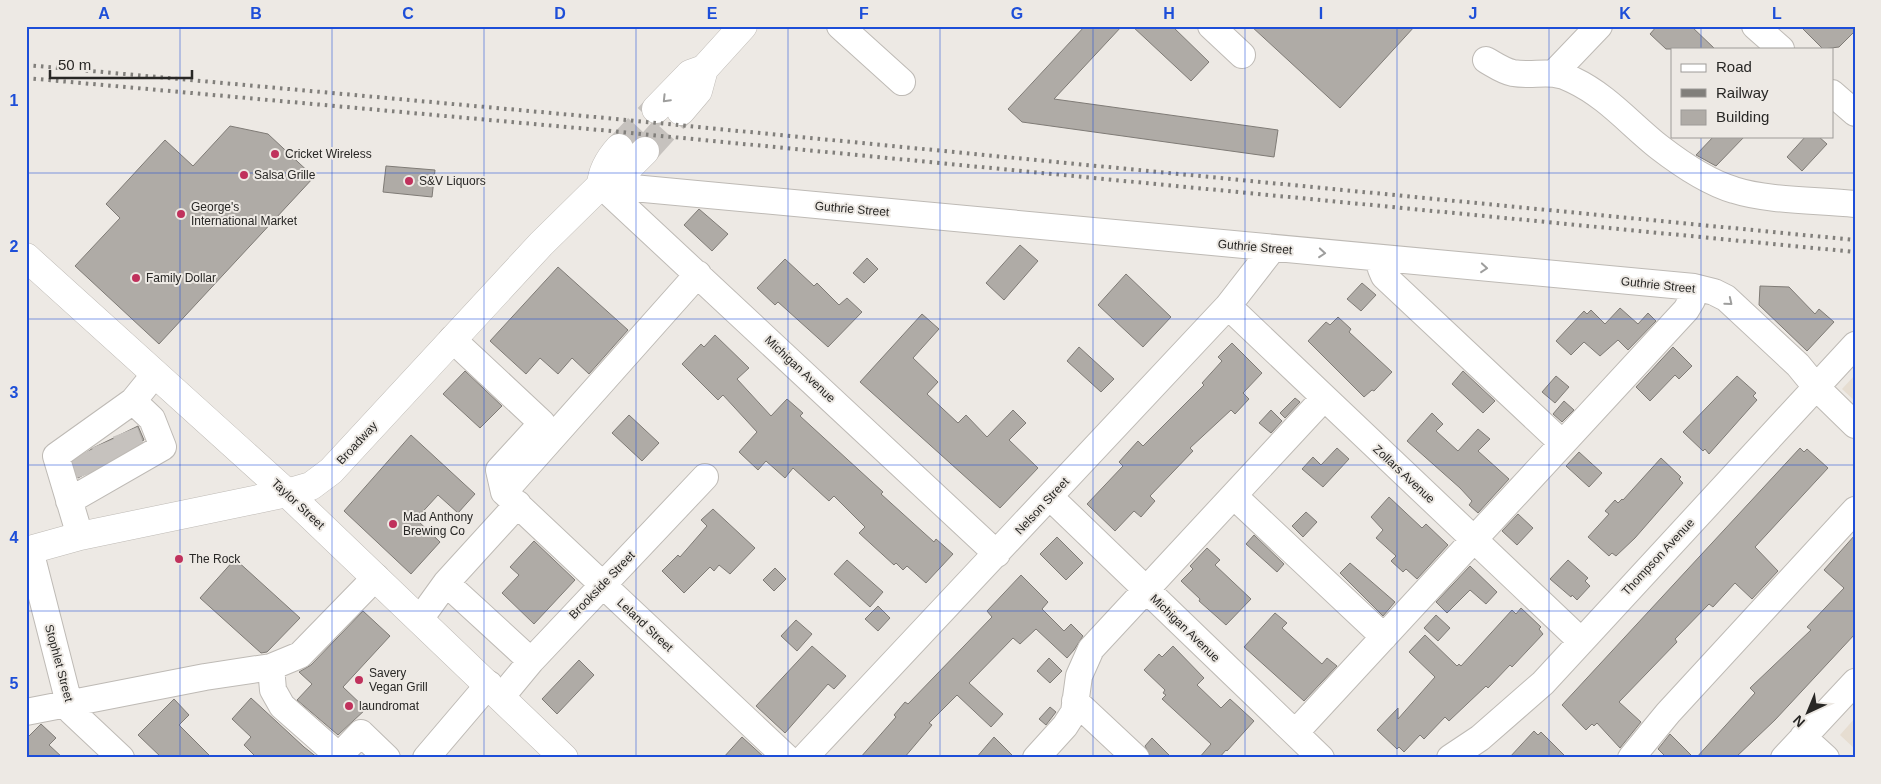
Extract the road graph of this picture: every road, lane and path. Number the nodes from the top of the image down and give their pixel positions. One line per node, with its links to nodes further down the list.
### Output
1 (743, 26): 12 (main road)
2 (840, 26): 10 (street)
3 (1211, 26): 7 (street)
4 (1599, 26): 9 (street)
5 (1755, 26): 6 (street)
6 (1780, 48)
7 (1242, 56)
8 (1486, 60): 9 (street)
9 (1555, 72): 16 (street)
10 (902, 82)
11 (1834, 95): 13 (street)
12 (668, 110)
13 (1855, 113)
14 (632, 149): 15 (main road, Broadway)
15 (601, 185): 17 (street, Guthrie Street); 20 (street, Michigan Avenue); 23 (main road, Broadway)
16 (1855, 204)
17 (1273, 248): 19 (street, Guthrie Street, one-way to 19); 22 (street, Nelson Street)
18 (26, 256): 25 (main road, Taylor Street)
19 (1380, 258): 21 (street, Guthrie Street, one-way to 21); 29 (street)
20 (698, 274): 34 (street); 41 (street, Michigan Avenue)
21 (1694, 288): 26 (street, Guthrie Street, one-way to 26); 29 (street)
22 (1228, 306): 27 (street, Zollars Avenue); 35 (street, Nelson Street)
23 (452, 339): 32 (main road, Broadway); 34 (street)
24 (1855, 345): 26 (street, Thompson Avenue)
25 (155, 374): 30 (street); 32 (main road, Taylor Street)
26 (1816, 387): 28 (street, Guthrie Street); 48 (street, Thompson Avenue)
27 (1324, 398): 33 (street); 39 (street, Zollars Avenue)
28 (1853, 420)
29 (1562, 443): 39 (street)
30 (109, 448): 36 (street); 36 (street)
31 (705, 477): 44 (street, Brookside Street)
32 (287, 493): 38 (main road, Broadway); 42 (main road, Taylor Street)
33 (1234, 496): 45 (street); 47 (street)
34 (511, 498): 43 (street); 44 (street, Leland Street)
35 (1050, 498): 41 (street, Nelson Street); 45 (street, Michigan Avenue)
36 (69, 501): 38 (street)
37 (1855, 510): 69 (street)
38 (80, 536): 40 (main road, Broadway)
39 (1474, 540): 47 (street); 48 (street, Zollars Avenue)
40 (28, 550): 54 (street, Stophlet Street)
41 (996, 554): 64 (street, Nelson Street)
42 (376, 578): 46 (main road, Taylor Street); 50 (street)
43 (446, 583): 46 (street); 49 (street)
44 (602, 585): 49 (street, Brookside Street); 63 (street, Leland Street)
45 (1147, 591): 53 (street); 56 (street, Michigan Avenue)
46 (420, 619): 52 (main road, Taylor Street)
47 (1384, 637): 56 (street)
48 (1581, 641): 68 (street, Thompson Avenue)
49 (531, 661): 52 (street, Brookside Street)
50 (271, 667): 54 (street); 58 (street)
51 (1855, 682): 57 (street)
52 (496, 690): 61 (street, Brookside Street); 62 (main road, Taylor Street)
53 (1075, 701): 65 (street); 66 (street)
54 (69, 703): 55 (street); 59 (street, Stophlet Street)
55 (26, 712)
56 (1295, 733): 67 (street, Michigan Avenue)
57 (1803, 737): 70 (street); 71 (street)
58 (340, 757): 60 (street)
59 (121, 758)
60 (387, 758)
61 (426, 758)
62 (564, 758)
63 (787, 758)
64 (804, 758)
65 (1036, 758)
66 (1136, 758)
67 (1321, 758)
68 (1450, 758)
69 (1631, 758)
70 (1784, 758)
71 (1826, 758)

